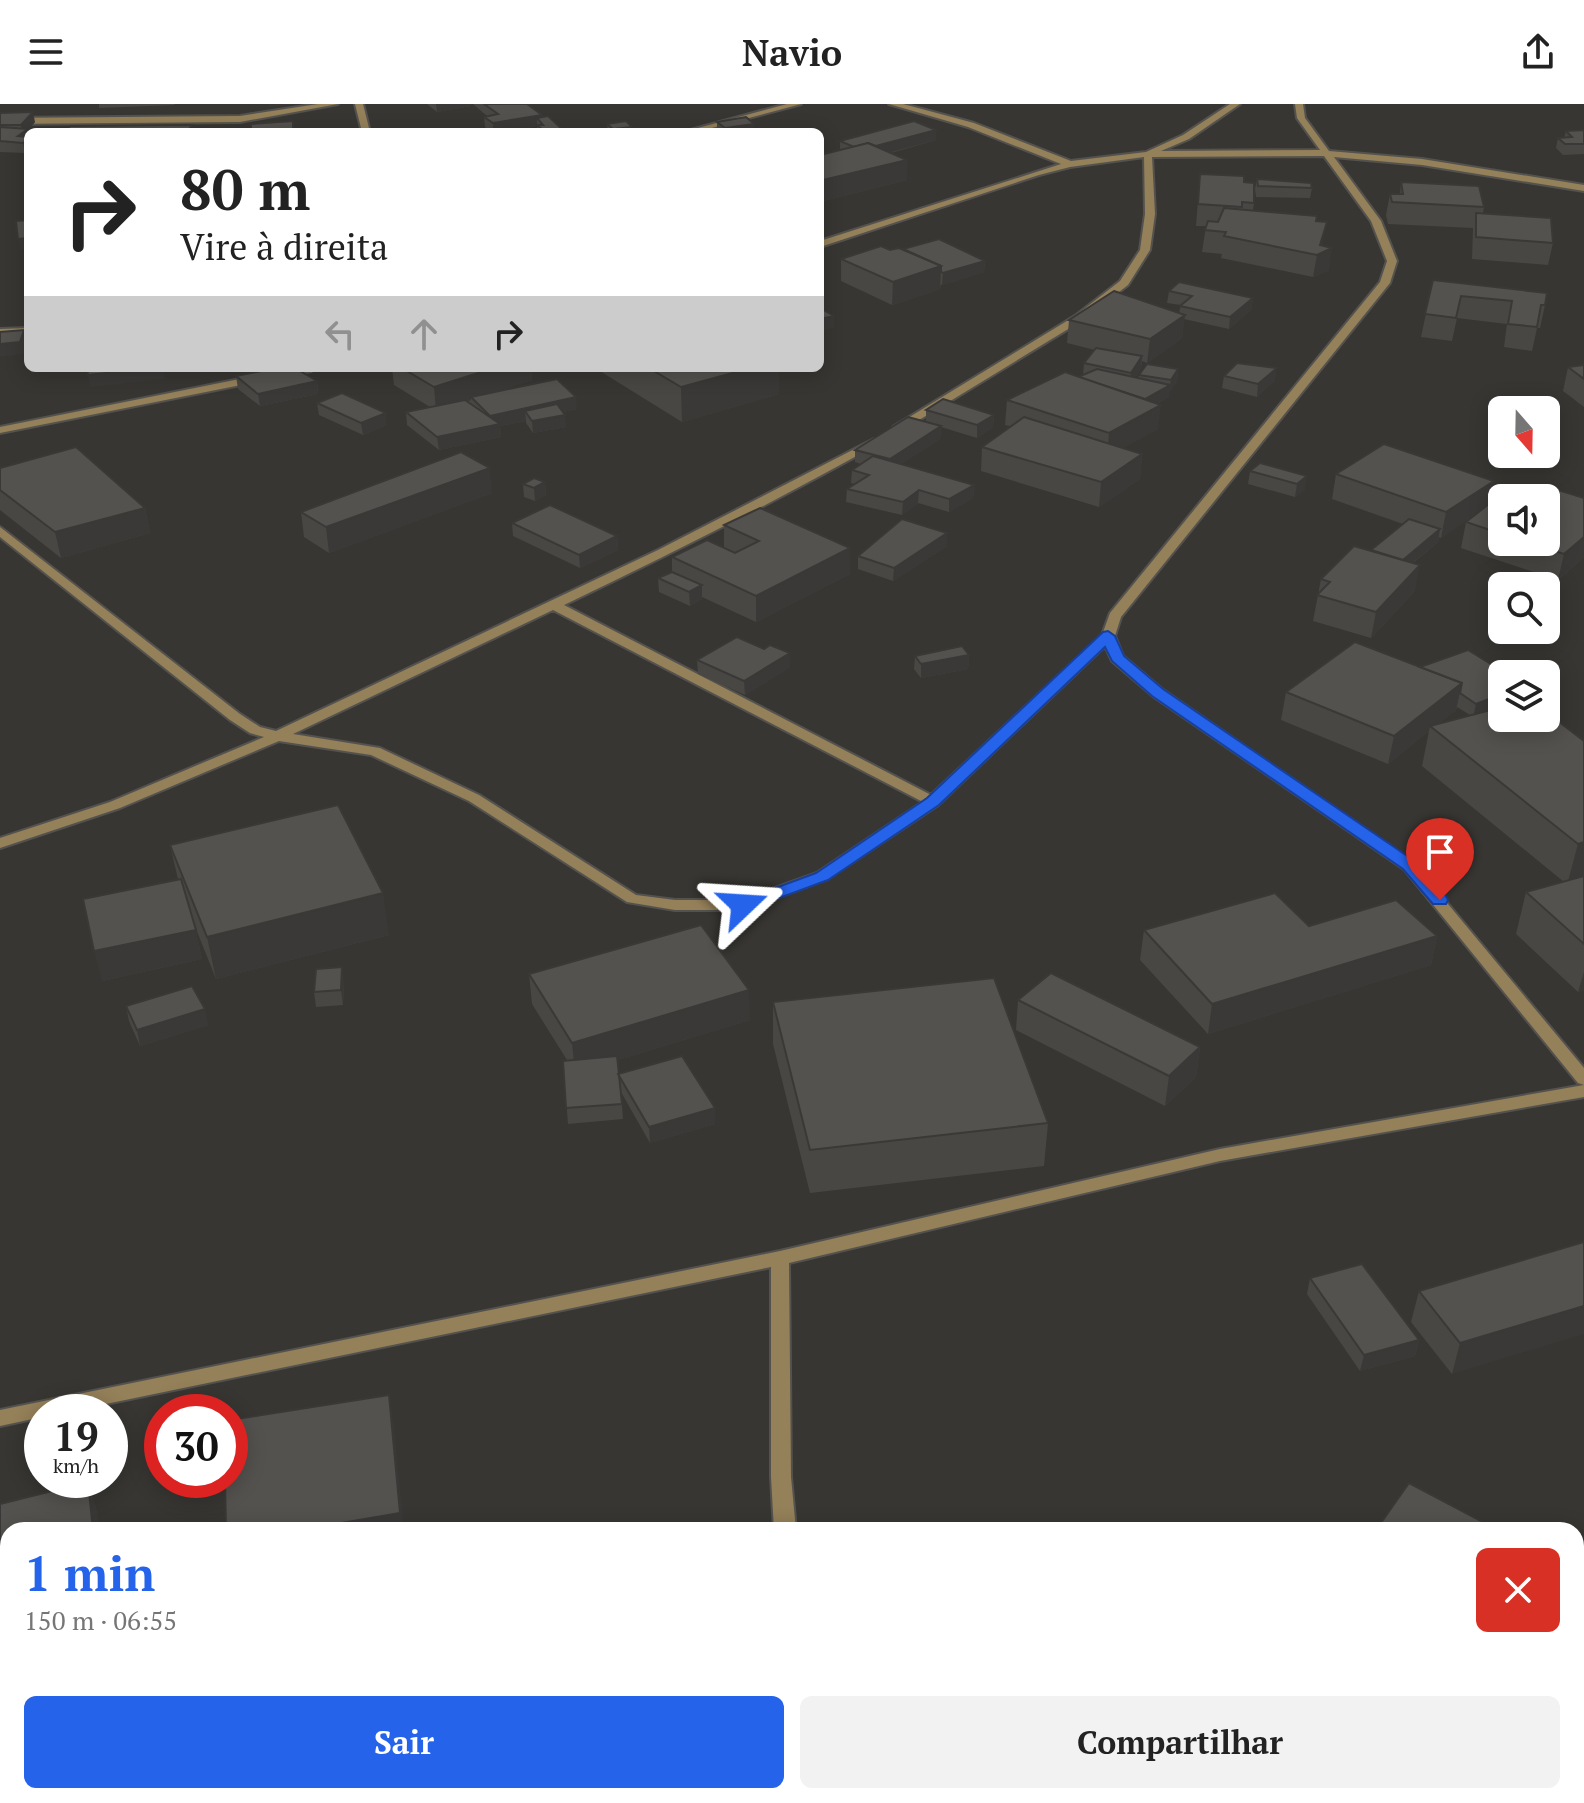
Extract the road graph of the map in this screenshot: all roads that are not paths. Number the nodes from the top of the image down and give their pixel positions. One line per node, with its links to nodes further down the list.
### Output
1 (334, 104): 7 (street)
2 (359, 104): 8 (street)
3 (797, 104): 9 (street)
4 (893, 104): 12 (street)
5 (1236, 104): 11 (street)
6 (1299, 104): 10 (street)
7 (0, 121)
8 (365, 128)
9 (703, 128)
10 (1323, 153): 11 (street); 13 (street); 21 (street)
11 (1148, 154): 12 (street); 20 (street)
12 (1070, 164): 14 (street)
13 (1584, 188)
14 (824, 243)
15 (24, 331): 16 (street)
16 (0, 332)
17 (291, 372): 18 (street)
18 (0, 430)
19 (0, 531): 22 (street)
20 (554, 605): 22 (street); 23 (street)
21 (1108, 636): 23 (street); 25 (street)
22 (277, 736): 23 (street); 24 (street)
23 (933, 802)
24 (0, 843)
25 (1584, 1079)
26 (1584, 1091): 27 (street)
27 (780, 1258): 28 (street); 29 (street)
28 (0, 1418)
29 (784, 1522)

